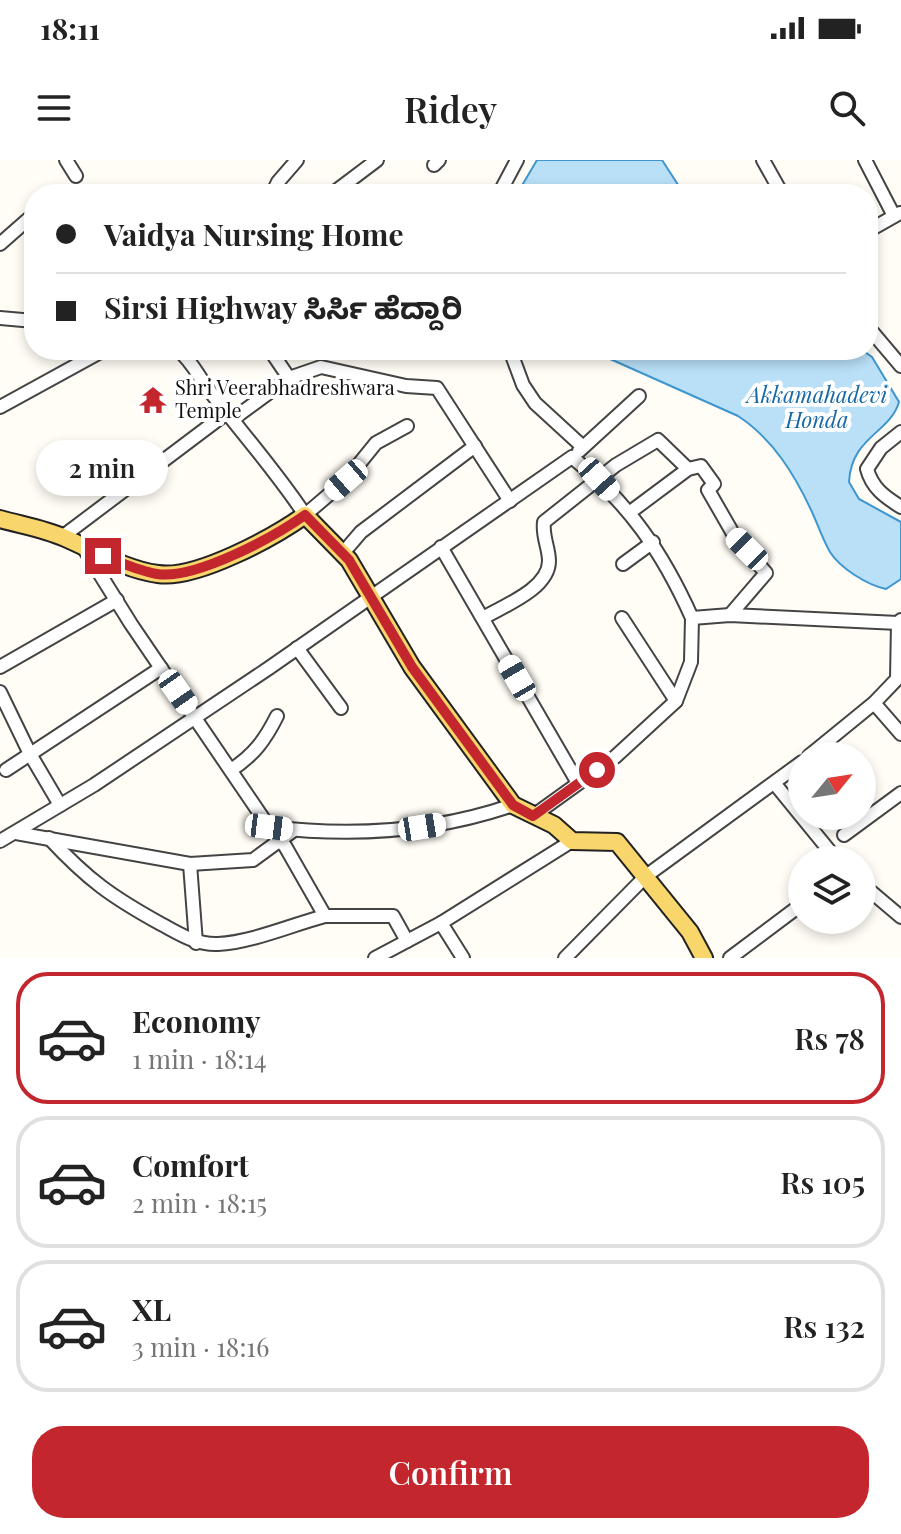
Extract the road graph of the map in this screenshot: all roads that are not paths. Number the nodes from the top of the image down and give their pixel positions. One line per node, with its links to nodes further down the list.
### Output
1 (66, 160): 7 (street)
2 (377, 160): 9 (street)
3 (517, 160): 10 (street)
4 (763, 160): 11 (street)
5 (865, 160): 12 (street)
6 (292, 163): 8 (street)
7 (76, 176)
8 (278, 184)
9 (345, 184)
10 (504, 184)
11 (776, 184)
12 (898, 214): 14 (street)
13 (24, 223): 15 (street)
14 (878, 225)
15 (0, 244)
16 (0, 318): 17 (street)
17 (24, 320)
18 (878, 339): 23 (street)
19 (86, 360): 26 (street)
20 (190, 360): 27 (street)
21 (277, 360): 24 (street)
22 (514, 360): 31 (street)
23 (901, 366)
24 (289, 378): 27 (street); 30 (street)
25 (639, 396): 31 (street)
26 (0, 407)
27 (231, 416): 38 (street); 40 (street)
28 (407, 426): 38 (street)
29 (901, 432): 36 (street)
30 (475, 446): 35 (street); 44 (street)
31 (583, 447): 32 (street)
32 (572, 457): 34 (street); 35 (street)
33 (688, 469): 34 (street); 37 (street); 48 (street)
34 (599, 479): 37 (street); 49 (street)
35 (510, 501): 43 (street)
36 (901, 507)
37 (629, 513): 41 (street)
38 (305, 515): 42 (main road); 44 (main road)
39 (0, 519): 40 (main road)
40 (62, 537): 42 (main road)
41 (653, 542): 45 (street); 51 (street)
42 (83, 547): 47 (street)
43 (441, 547): 46 (street); 49 (street)
44 (343, 553): 46 (main road)
45 (623, 564)
46 (371, 595): 53 (street); 73 (main road)
47 (117, 600): 54 (street); 55 (street)
48 (730, 615): 51 (street); 52 (street)
49 (483, 618): 69 (street)
50 (622, 618): 58 (street)
51 (692, 618): 58 (street)
52 (900, 622): 56 (street)
53 (297, 648): 60 (street); 62 (street)
54 (0, 667)
55 (161, 668): 62 (street); 65 (street)
56 (898, 683): 59 (street)
57 (0, 692): 65 (street)
58 (676, 701): 69 (street)
59 (874, 703): 63 (street); 64 (street)
60 (341, 708)
61 (277, 716): 67 (street)
62 (195, 717): 67 (street); 72 (street)
63 (901, 734)
64 (826, 742)
65 (30, 754): 66 (street); 72 (street)
66 (6, 770)
67 (231, 770): 75 (street)
68 (788, 773): 70 (street)
69 (578, 783): 74 (street)
70 (775, 784): 83 (street); 85 (street)
71 (901, 793): 78 (street)
72 (60, 805): 77 (street)
73 (513, 805): 74 (main road); 76 (street)
74 (533, 816): 82 (main road)
75 (269, 827): 76 (street); 81 (street)
76 (294, 830): 81 (street)
77 (16, 833): 79 (street); 80 (street)
78 (844, 835)
79 (49, 838): 84 (street); 92 (street)
80 (0, 841)
81 (279, 841): 84 (street); 88 (street)
82 (572, 841): 85 (main road); 90 (street)
83 (826, 846)
84 (190, 864): 92 (street)
85 (646, 876): 93 (main road); 96 (street)
86 (876, 896): 89 (street)
87 (788, 914): 97 (street)
88 (325, 916): 91 (street); 92 (street)
89 (901, 917)
90 (441, 923): 91 (street); 95 (street)
91 (407, 941): 94 (street)
92 (196, 943)
93 (703, 957)
94 (375, 958)
95 (463, 958)
96 (565, 958)
97 (730, 958)

